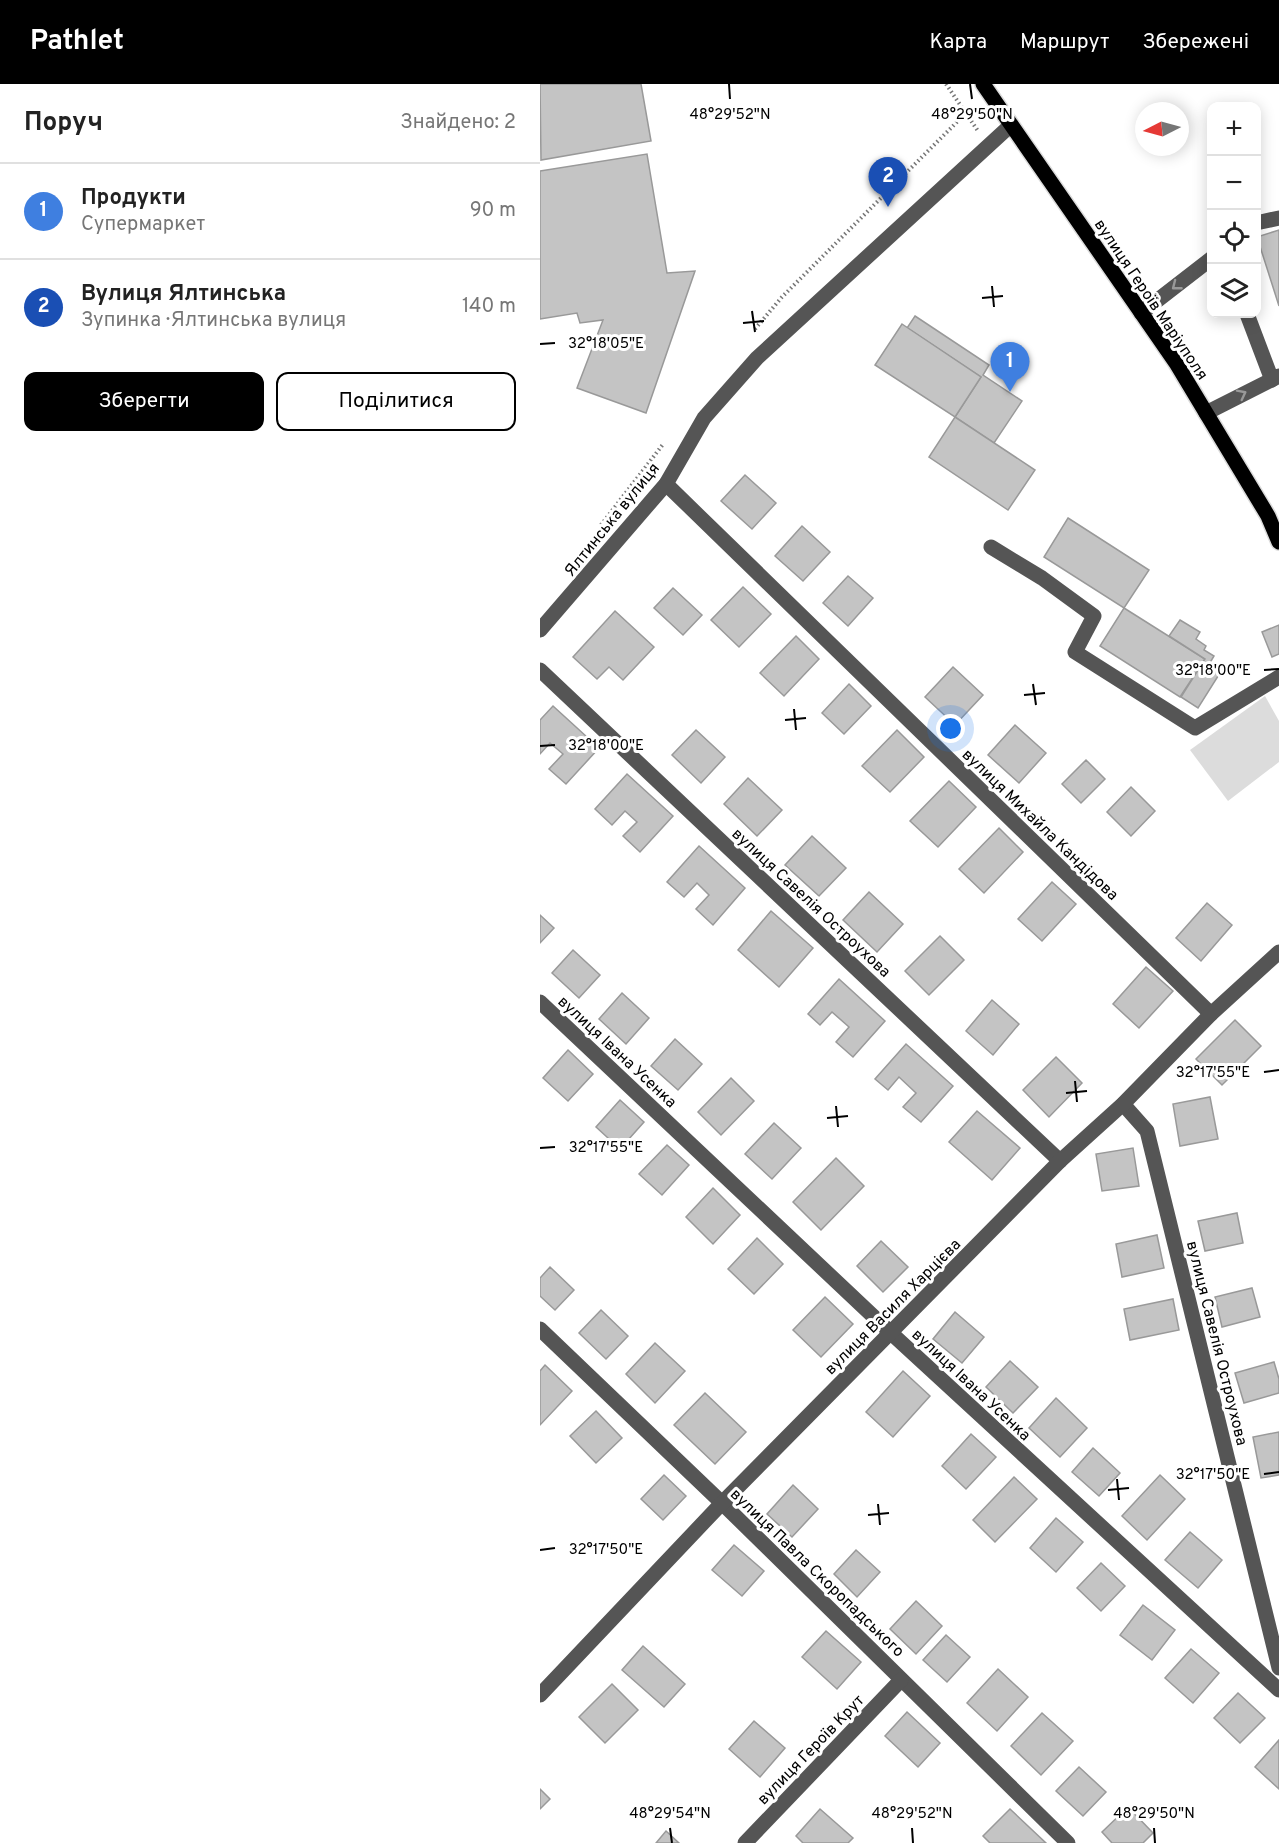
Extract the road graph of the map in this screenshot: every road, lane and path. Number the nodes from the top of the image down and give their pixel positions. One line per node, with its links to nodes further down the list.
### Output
1 (946, 84): 4 (path)
2 (983, 84): 3 (main road, вулиця Героїв Маріуполя)
3 (1011, 125): 4 (street, Ялтинська вулиця); 8 (main road, вулиця Героїв Маріуполя)
4 (988, 146): 12 (street, Ялтинська вулиця)
5 (1279, 218): 6 (street)
6 (1261, 223)
7 (1207, 262): 8 (street, one-way to 8)
8 (1141, 313): 11 (main road, вулиця Героїв Маріуполя)
9 (1249, 318): 10 (street)
10 (1276, 378): 11 (street, one-way to 10)
11 (1206, 413): 13 (main road, вулиця Героїв Маріуполя)
12 (666, 484): 15 (street, Ялтинська вулиця); 20 (street, вулиця Михайла Кандідова)
13 (1279, 542)
14 (991, 547): 17 (street)
15 (540, 630)
16 (540, 670): 22 (street, вулиця Савелія Остроухова)
17 (1279, 676)
18 (1279, 952): 20 (street, вулиця Василя Харцієва)
19 (540, 1002): 24 (street, вулиця Івана Усенка)
20 (1211, 1014): 21 (street, вулиця Василя Харцієва)
21 (1124, 1104): 22 (street, вулиця Василя Харцієва); 26 (street, вулиця Савелія Остроухова)
22 (1060, 1161): 24 (street, вулиця Василя Харцієва)
23 (540, 1329): 25 (street, вулиця Павла Скоропадського)
24 (891, 1334): 25 (street, вулиця Василя Харцієва); 28 (street, вулиця Івана Усенка)
25 (722, 1503): 27 (street, вулиця Павла Скоропадського); 29 (street, вулиця Василя Харцієва)
26 (1279, 1668)
27 (901, 1680): 30 (street, вулиця Героїв Крут); 31 (street, вулиця Павла Скоропадського)
28 (1279, 1690)
29 (540, 1695)
30 (745, 1843)
31 (1068, 1843)

